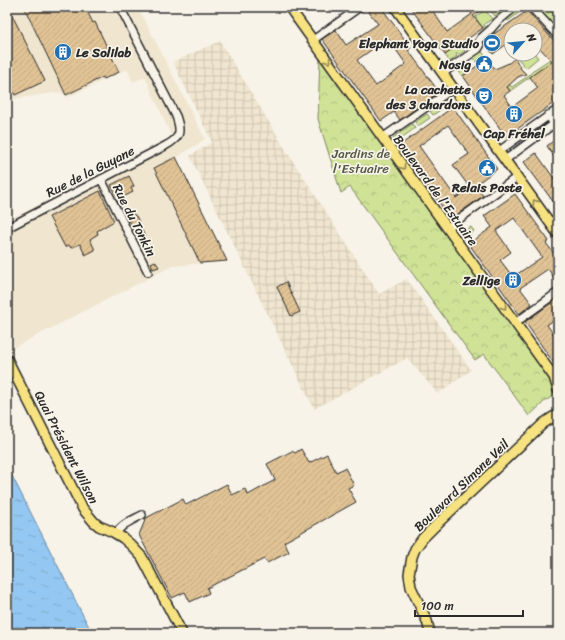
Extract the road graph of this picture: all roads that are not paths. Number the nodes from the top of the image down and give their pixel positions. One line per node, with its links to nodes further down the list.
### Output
1 (120, 7): 18 (street, Rue de la Guyane)
2 (289, 7): 8 (main road, Boulevard de l'Estuaire)
3 (360, 7): 8 (street)
4 (395, 7): 9 (main road)
5 (515, 7): 9 (street)
6 (531, 7): 7 (street)
7 (558, 36)
8 (313, 40): 14 (main road, Boulevard de l'Estuaire, one-way to 14)
9 (443, 73): 10 (main road)
10 (454, 88): 14 (street); 15 (main road)
11 (558, 109): 12 (street)
12 (548, 115): 13 (street); 15 (street)
13 (557, 125): 16 (street)
14 (382, 138): 21 (main road, Boulevard de l'Estuaire, one-way to 21)
15 (499, 151): 16 (main road)
16 (505, 160): 17 (main road)
17 (517, 177): 19 (main road, one-way to 17); 21 (street)
18 (101, 180): 20 (street, Rue de la Guyane); 23 (street, Rue du Tonkin)
19 (554, 220): 22 (main road)
20 (7, 228)
21 (447, 228): 25 (main road, Boulevard de l'Estuaire, one-way to 25)
22 (558, 234)
23 (148, 272)
24 (558, 292): 25 (street)
25 (516, 323): 27 (main road, Boulevard de l'Estuaire)
26 (7, 359): 30 (main road, Quai Président Wilson)
27 (558, 390)
28 (558, 416): 32 (main road, Boulevard Simone Veil)
29 (142, 515): 30 (street)
30 (116, 534): 31 (main road, Quai Président Wilson)
31 (182, 633)
32 (430, 633)

